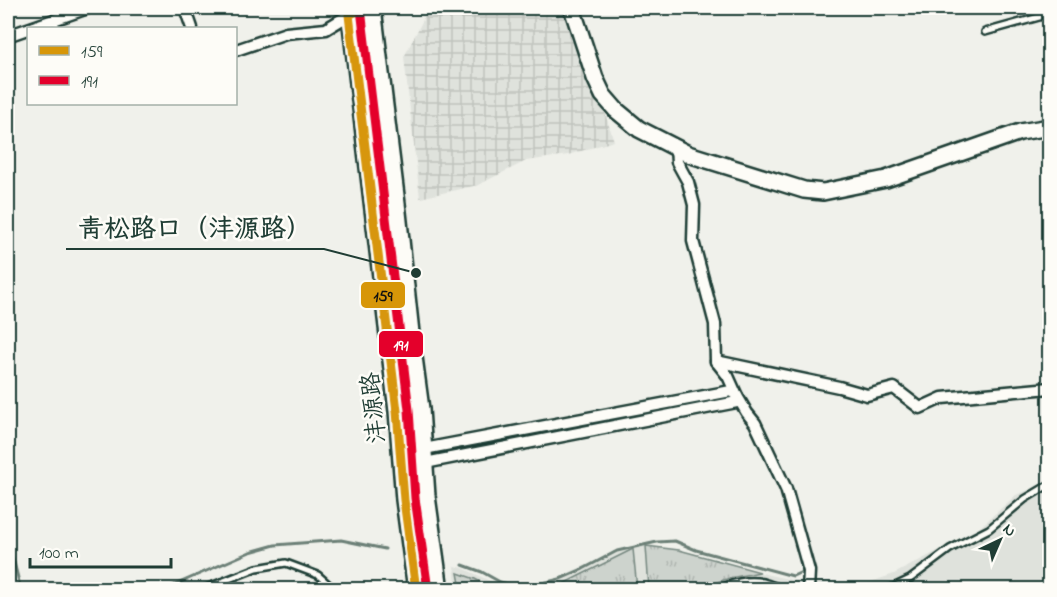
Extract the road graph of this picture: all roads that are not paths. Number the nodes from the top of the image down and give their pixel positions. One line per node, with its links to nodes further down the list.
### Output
1 (88, 8): 7 (street)
2 (185, 8): 8 (street)
3 (373, 8): 18 (main road, 沣源路)
4 (573, 8): 14 (main road)
5 (353, 10): 12 (street); 19 (main road, 沣源路)
6 (1050, 14): 10 (lane)
7 (55, 24)
8 (192, 27)
9 (27, 31): 11 (street)
10 (985, 32)
11 (8, 34)
12 (237, 50)
13 (1050, 128): 14 (main road)
14 (676, 148): 15 (street)
15 (716, 361): 16 (street); 17 (street)
16 (1050, 388)
17 (737, 396): 20 (street); 29 (street)
18 (421, 409): 19 (main road); 20 (main road, 沣源路)
19 (397, 411): 21 (main road, 沣源路)
20 (424, 456): 21 (main road); 26 (main road, 沣源路)
21 (401, 459): 25 (main road, 沣源路)
22 (1050, 484): 30 (lane)
23 (201, 590): 24 (lane)
24 (335, 590)
25 (416, 590)
26 (440, 590)
27 (718, 590): 28 (lane)
28 (787, 590)
29 (808, 590)
30 (886, 590)

